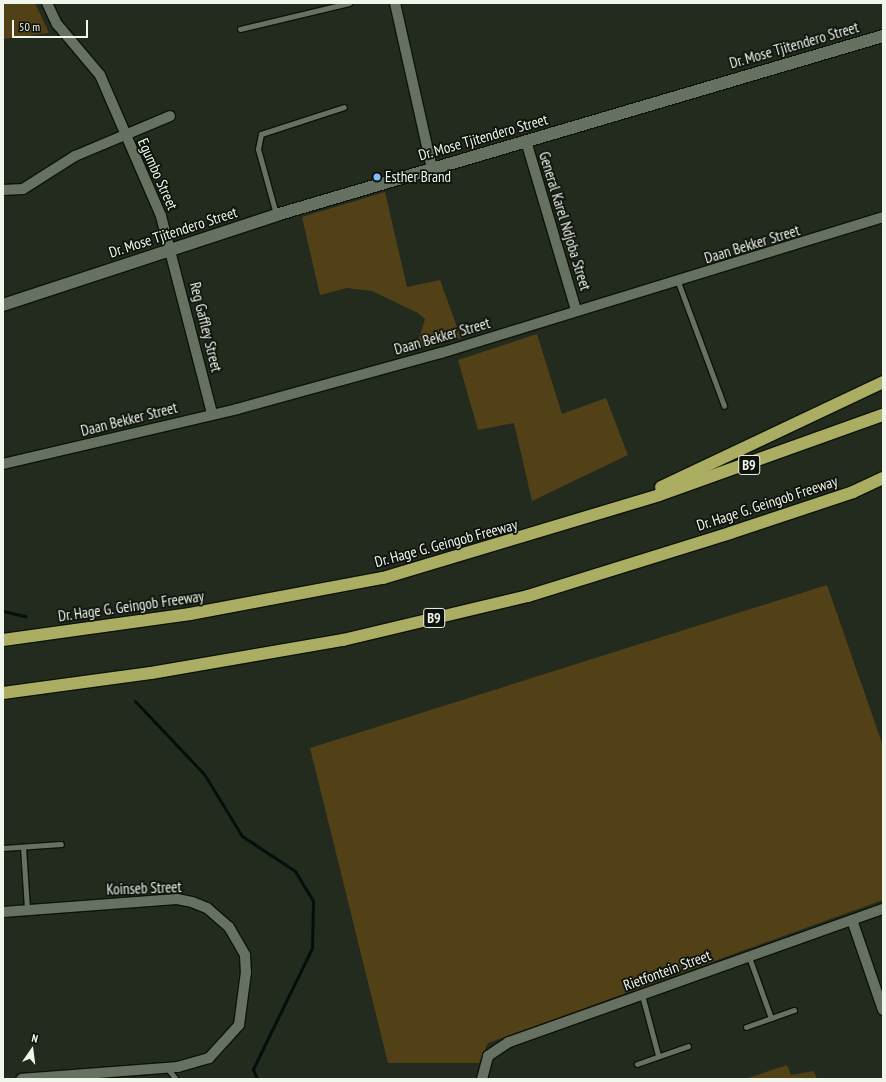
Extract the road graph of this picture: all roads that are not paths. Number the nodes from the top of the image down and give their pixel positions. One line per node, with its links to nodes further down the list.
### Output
1 (47, 3): 8 (street, Egumbo Street)
2 (349, 3): 4 (lane)
3 (395, 3): 10 (street)
4 (240, 29)
5 (883, 36): 9 (street, Dr. Mose Tjitendero Street)
6 (344, 107): 12 (lane)
7 (170, 116): 8 (street, Egumbo Street)
8 (125, 136): 11 (street); 14 (street, Egumbo Street)
9 (526, 141): 10 (street, Dr. Mose Tjitendero Street); 17 (street, General Karel Ndjoba Street)
10 (432, 168): 12 (street, Dr. Mose Tjitendero Street)
11 (3, 190)
12 (276, 215): 14 (street, Dr. Mose Tjitendero Street)
13 (883, 217): 15 (street, Daan Bekker Street)
14 (171, 248): 16 (street, Dr. Mose Tjitendero Street); 20 (street, Reg Gaffley Street)
15 (678, 282): 17 (street, Daan Bekker Street); 19 (lane)
16 (3, 304)
17 (576, 310): 20 (street, Daan Bekker Street)
18 (883, 382): 26 (highway)
19 (724, 406)
20 (212, 413): 22 (street, Daan Bekker Street)
21 (883, 415): 26 (highway, Dr. Hage G. Geingob Freeway / B9)
22 (3, 464)
23 (883, 478): 25 (highway, Dr. Hage G. Geingob Freeway / B9)
24 (883, 483): 25 (highway)
25 (853, 492): 28 (highway, Dr. Hage G. Geingob Freeway / B9)
26 (613, 510): 27 (highway, Dr. Hage G. Geingob Freeway / B9)
27 (3, 640)
28 (3, 692)
29 (61, 844): 30 (lane)
30 (23, 847): 31 (lane); 32 (lane)
31 (3, 848)
32 (28, 909): 34 (street, Koinseb Street); 45 (street, Koinseb Street)
33 (883, 909): 35 (street, Rietfontein Street)
34 (3, 912)
35 (852, 920): 36 (street, Rietfontein Street); 39 (street)
36 (749, 957): 37 (street, Rietfontein Street); 40 (lane)
37 (642, 995): 43 (lane); 48 (street, Rietfontein Street)
38 (794, 1010): 40 (lane)
39 (883, 1010)
40 (771, 1018): 41 (lane)
41 (746, 1027)
42 (688, 1046): 43 (lane)
43 (658, 1055): 44 (lane)
44 (637, 1064)
45 (166, 1068): 46 (street, Koinseb Street); 47 (lane)
46 (21, 1079)
47 (176, 1079)
48 (482, 1079)

